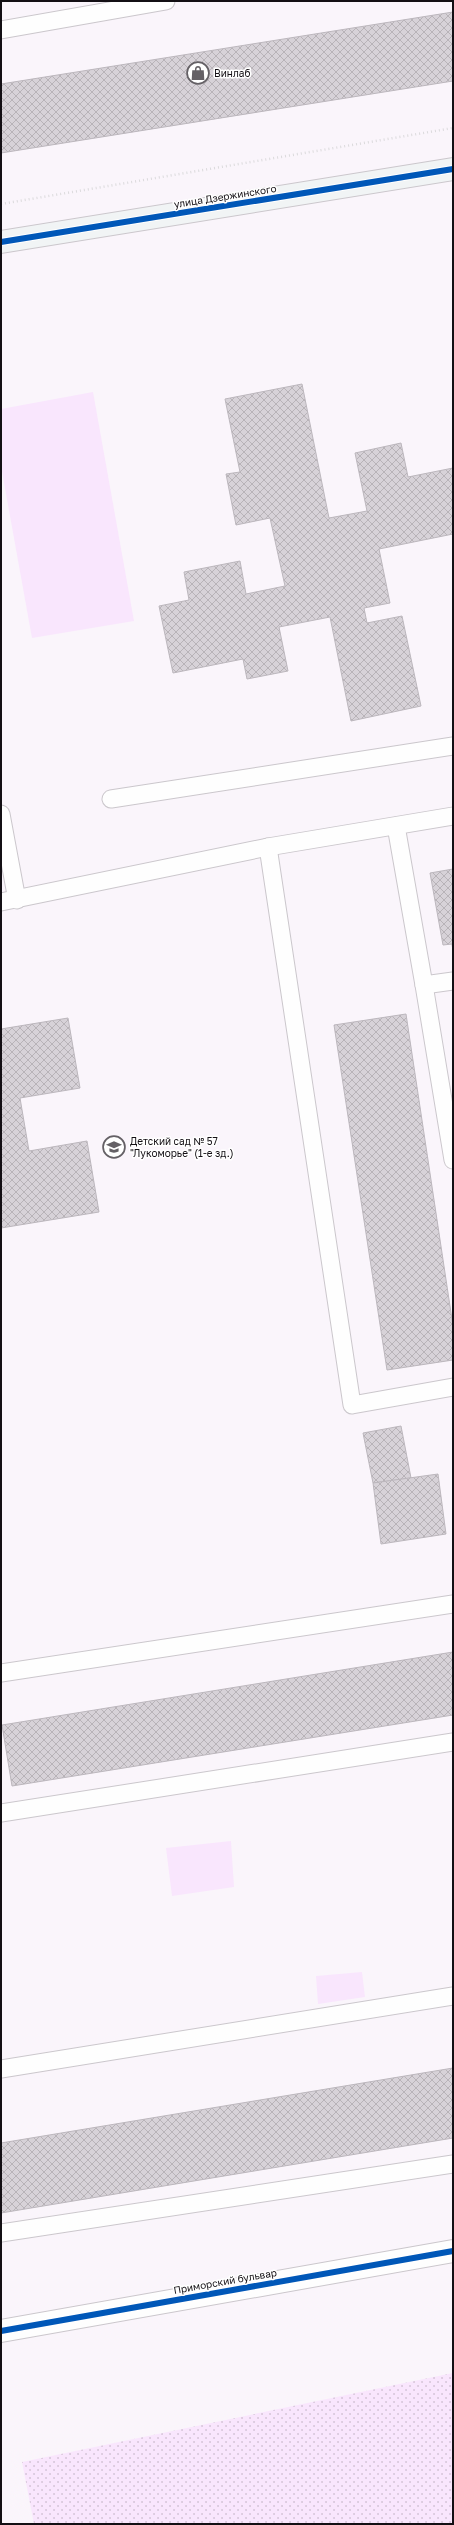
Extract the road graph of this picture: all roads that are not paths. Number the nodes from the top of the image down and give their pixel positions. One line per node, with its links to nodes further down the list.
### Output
1 (166, 1): 2 (lane)
2 (1, 30)
3 (453, 169): 4 (street, улица Дзержинского)
4 (1, 242)
5 (453, 746): 6 (lane)
6 (110, 799)
7 (1, 814): 11 (lane)
8 (453, 816): 9 (lane)
9 (396, 826): 10 (lane); 13 (lane)
10 (268, 847): 11 (lane); 15 (lane)
11 (9, 901)
12 (453, 981): 13 (lane)
13 (424, 984): 14 (lane)
14 (453, 1160)
15 (453, 1387)
16 (453, 1604): 17 (lane)
17 (1, 1673)
18 (453, 1742): 19 (lane)
19 (1, 1813)
20 (453, 1996): 21 (lane)
21 (1, 2069)
22 (453, 2164): 23 (lane)
23 (1, 2233)
24 (453, 2251): 25 (street, Приморский бульвар)
25 (1, 2331)

